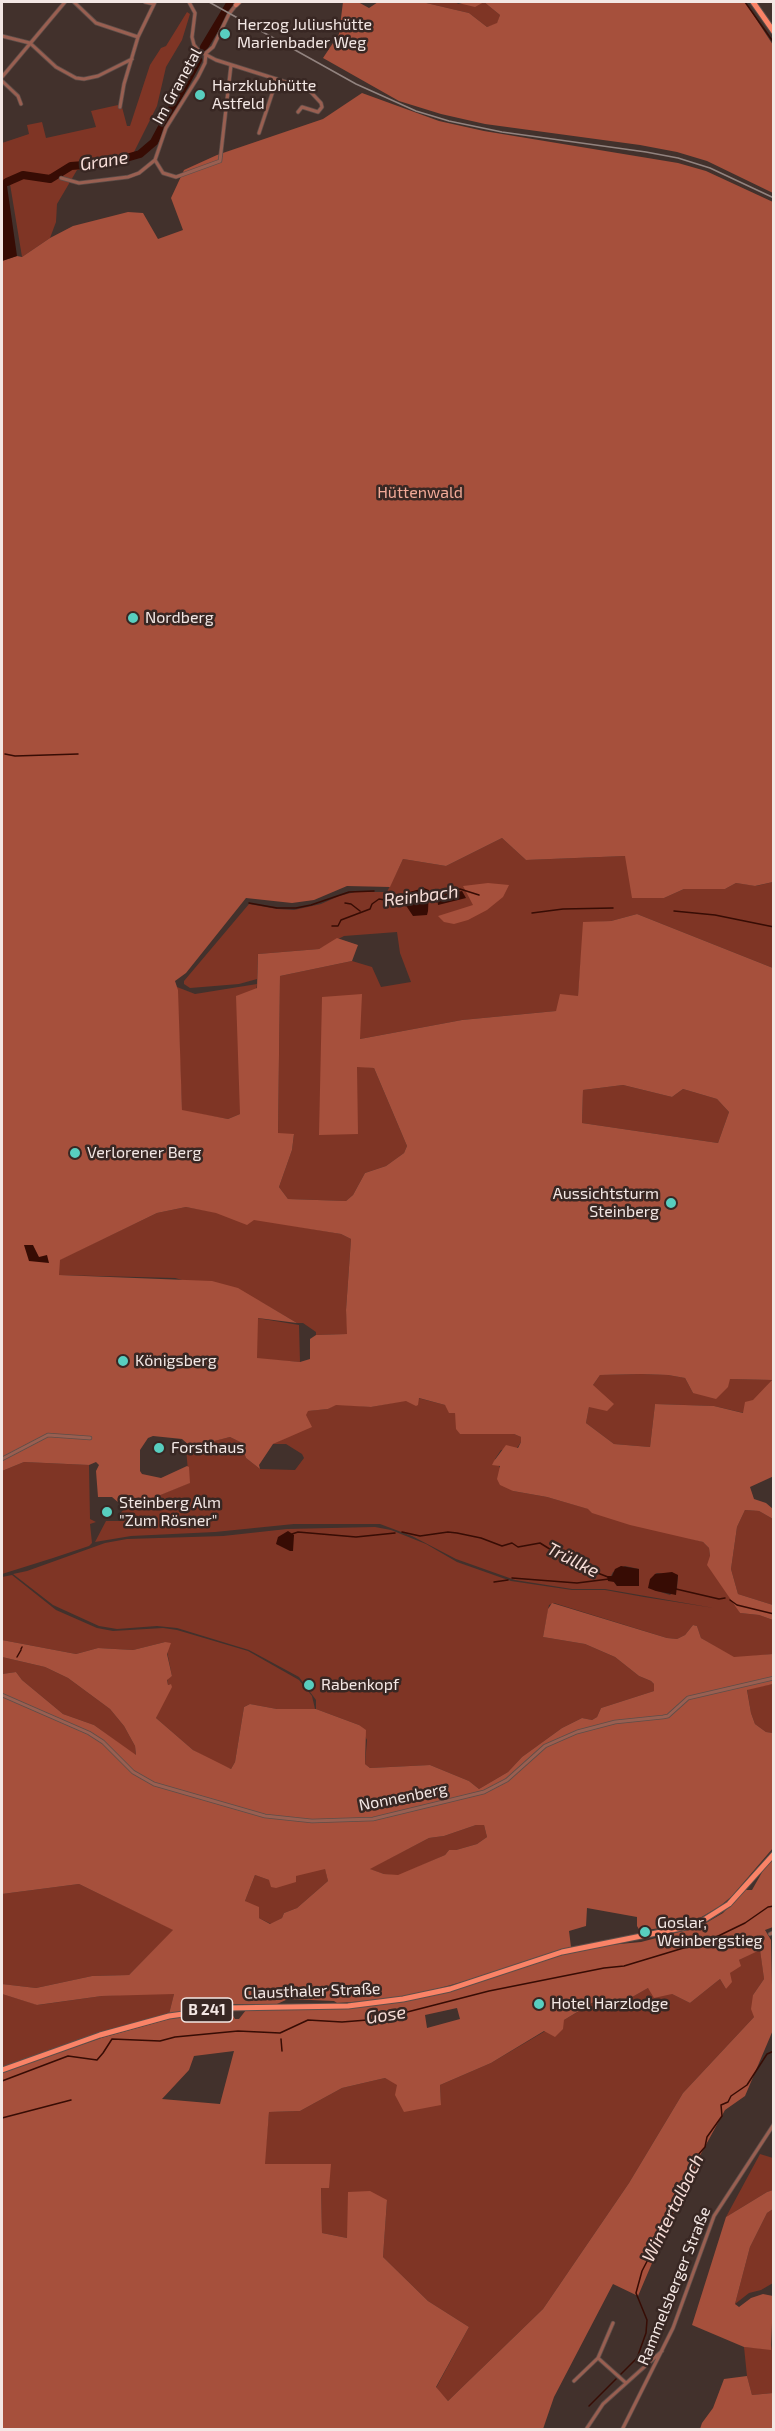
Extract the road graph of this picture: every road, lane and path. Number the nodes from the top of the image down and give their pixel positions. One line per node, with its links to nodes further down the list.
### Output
1 (65, 2): 11 (street)
2 (74, 2): 10 (street)
3 (145, 2): 6 (street)
4 (189, 2): 12 (street)
5 (753, 2): 8 (main road)
6 (154, 3): 10 (street)
7 (238, 3): 12 (street, Im Granetal)
8 (774, 32)
9 (2, 36): 11 (street)
10 (138, 37): 13 (street)
11 (30, 43): 13 (street); 15 (street)
12 (206, 53): 14 (street); 22 (street, Im Granetal)
13 (132, 60): 19 (street)
14 (231, 65): 16 (street); 22 (street)
15 (2, 77)
16 (277, 79): 20 (street); 21 (street)
17 (2, 81): 18 (street)
18 (21, 104)
19 (120, 107)
20 (298, 112)
21 (259, 133)
22 (155, 160): 23 (street)
23 (60, 178)
24 (90, 1438): 25 (street)
25 (2, 1460)
26 (774, 1678): 27 (street, Nonnenberg)
27 (2, 1695)
28 (774, 1854): 29 (main road, Clausthaler Straße / B 241)
29 (2, 2070)
30 (774, 2124): 32 (street, Rammelsberger Straße)
31 (613, 2323): 33 (street)
32 (663, 2350): 35 (street); 37 (street, Rammelsberger Straße)
33 (598, 2358): 34 (street); 35 (street, Rammelsberger Straße)
34 (574, 2381)
35 (626, 2383): 36 (street)
36 (587, 2428)
37 (622, 2430)

